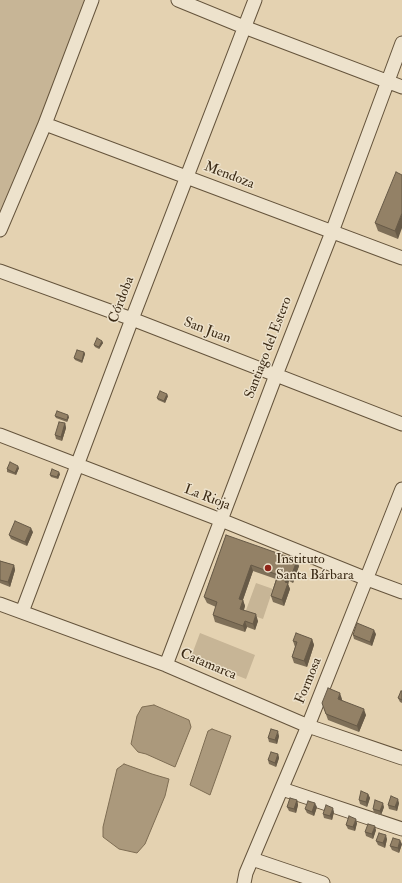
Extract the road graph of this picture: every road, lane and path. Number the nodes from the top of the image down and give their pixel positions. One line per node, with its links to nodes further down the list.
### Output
1 (92, 0): 8 (street)
2 (178, 0): 4 (street)
3 (255, 0): 4 (street, Córdoba)
4 (244, 27): 6 (street); 9 (street, Córdoba)
5 (402, 43): 6 (street, Santiago del Estero)
6 (387, 81): 7 (street); 11 (street, Santiago del Estero)
7 (402, 88)
8 (44, 124): 9 (street, Mendoza); 10 (street)
9 (186, 176): 11 (street, Mendoza); 14 (street, Córdoba)
10 (0, 230)
11 (332, 232): 12 (street, Mendoza); 15 (street, Santiago del Estero)
12 (402, 258)
13 (0, 271): 14 (street, San Juan)
14 (132, 319): 15 (street, San Juan); 18 (street, Córdoba)
15 (276, 375): 16 (street, San Juan); 20 (street, Santiago del Estero)
16 (402, 424)
17 (0, 435): 18 (street, La Rioja)
18 (78, 464): 20 (street, La Rioja); 24 (street, Córdoba)
19 (402, 489): 21 (street, Formosa)
20 (221, 520): 21 (street, La Rioja); 25 (street, Santiago del Estero)
21 (367, 579): 22 (street, La Rioja); 26 (street, Formosa)
22 (402, 592)
23 (0, 604): 24 (street, Catamarca)
24 (22, 612): 25 (street, Catamarca)
25 (166, 665): 26 (street, Catamarca)
26 (308, 726): 27 (street, Catamarca); 28 (street, Formosa)
27 (402, 758)
28 (282, 789): 29 (street); 30 (street, Formosa)
29 (402, 829)
30 (252, 859): 31 (street, Formosa); 32 (street)
31 (244, 883)
32 (323, 883)

